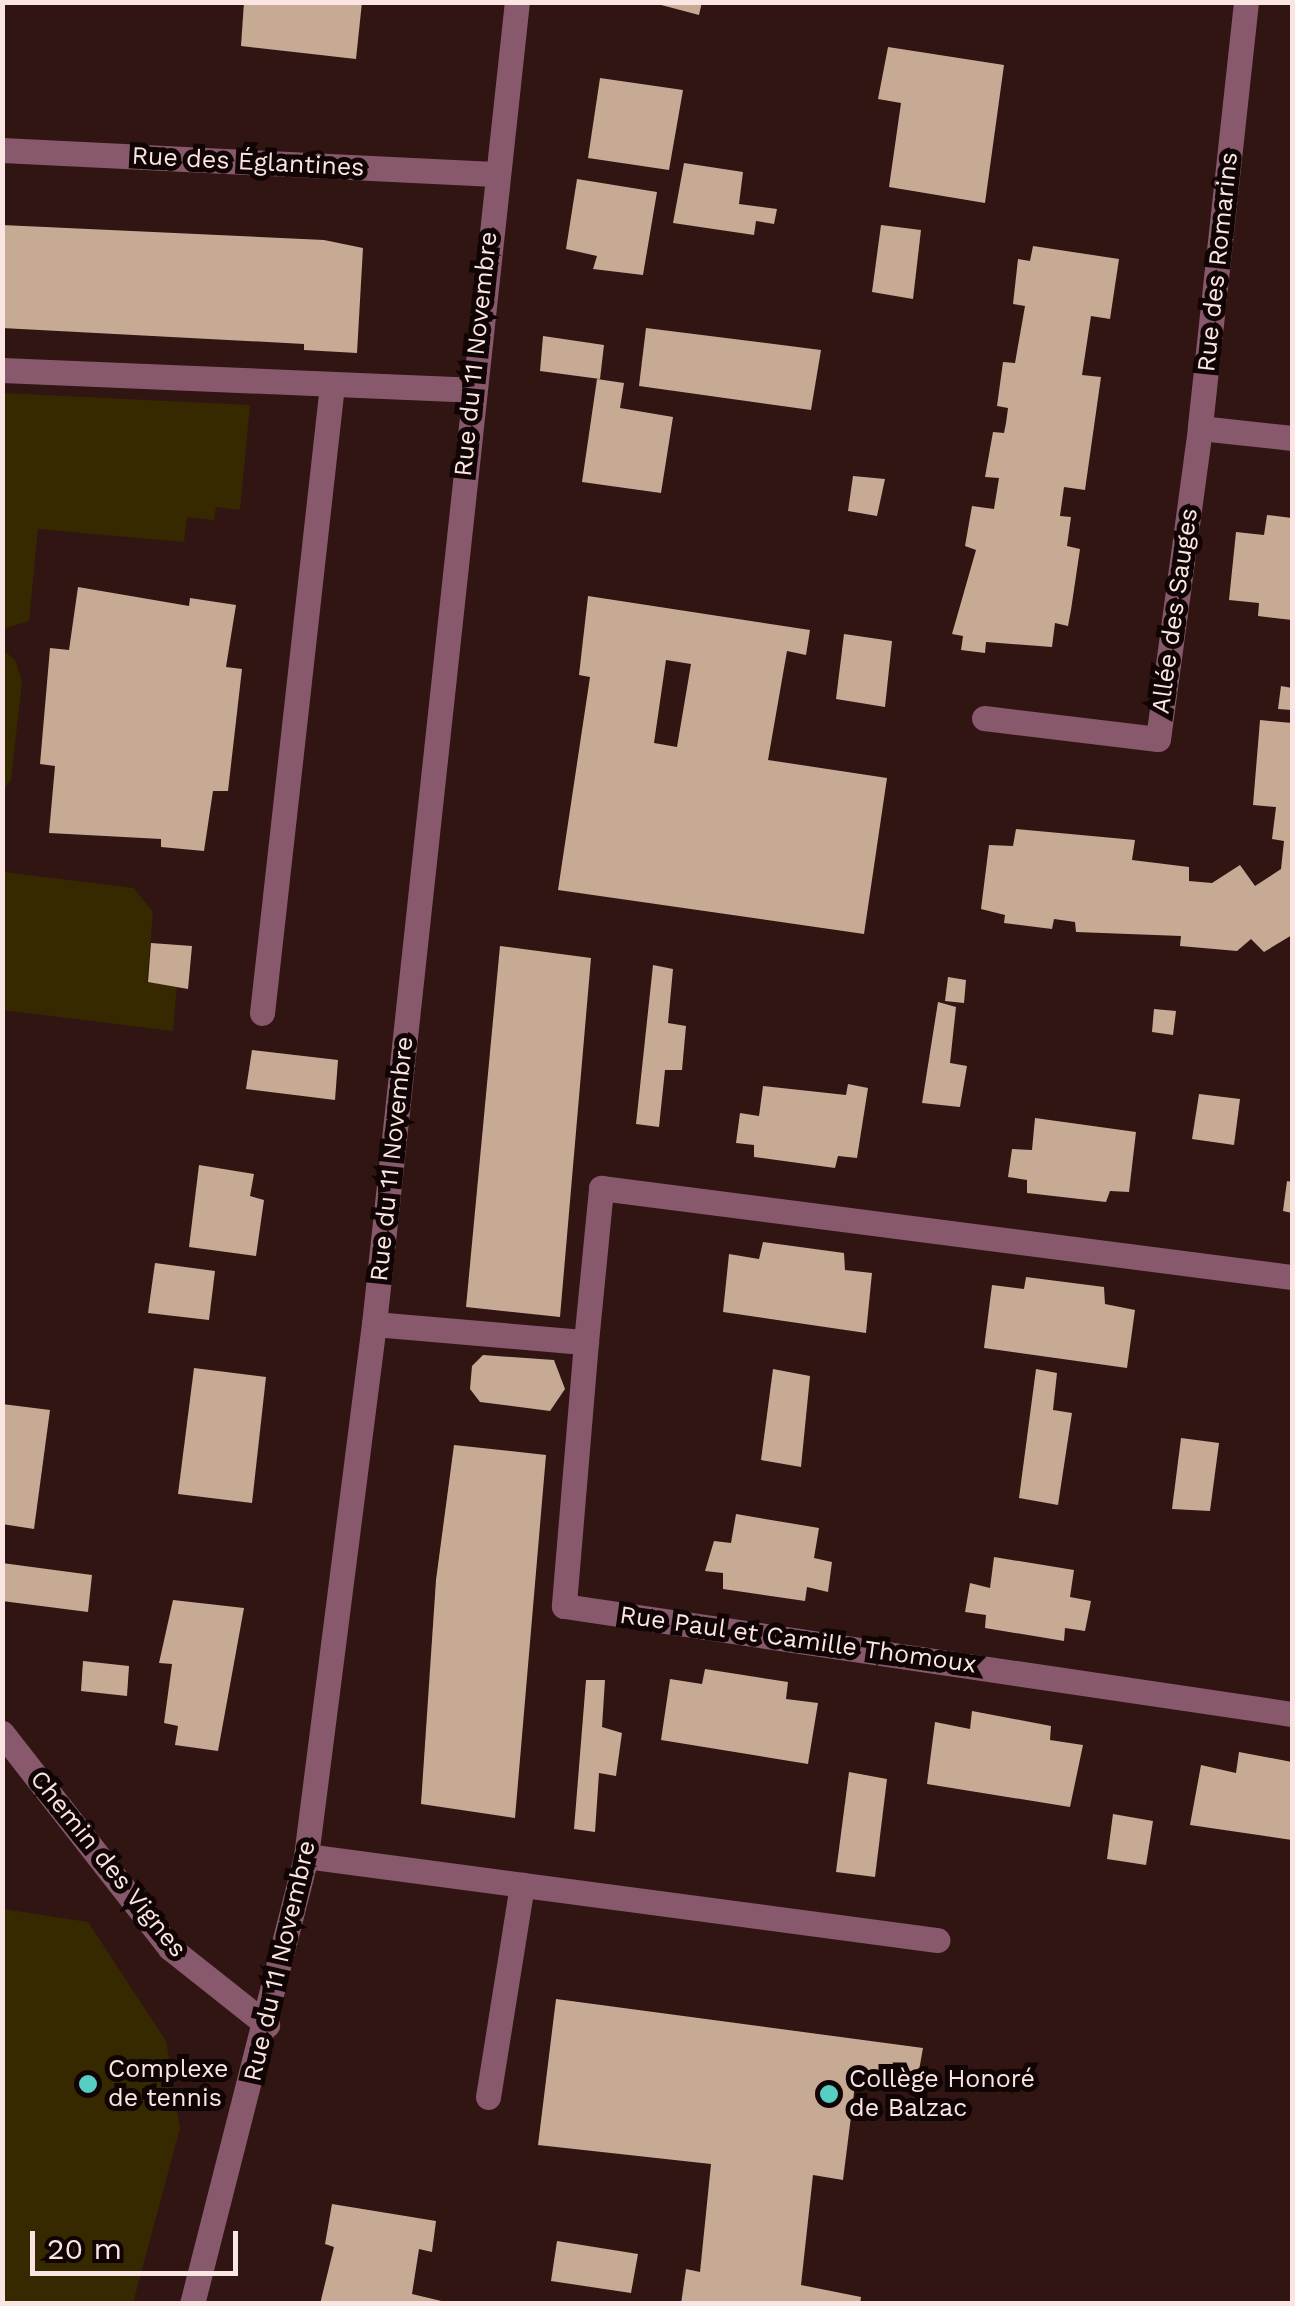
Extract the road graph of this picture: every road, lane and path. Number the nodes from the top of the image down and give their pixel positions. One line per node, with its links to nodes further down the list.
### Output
1 (517, 2): 4 (street, Rue du 11 Novembre)
2 (1246, 2): 8 (street, Rue des Romarins)
3 (2, 150): 4 (street, Rue des Églantines)
4 (494, 174): 7 (street, Rue du 11 Novembre)
5 (2, 370): 6 (street)
6 (332, 384): 7 (street); 11 (street)
7 (472, 390): 13 (street, Rue du 11 Novembre)
8 (1200, 428): 9 (street); 10 (street, Allée des Sauges)
9 (1292, 438)
10 (984, 718)
11 (262, 1014)
12 (1292, 1276): 14 (street, Rue Paul et Camille Thomoux)
13 (374, 1324): 14 (street); 17 (street, Rue du 11 Novembre)
14 (586, 1342): 15 (street, Rue Paul et Camille Thomoux)
15 (1292, 1714)
16 (2, 1733): 20 (street, Chemin des Vignes)
17 (306, 1856): 18 (street); 20 (street, Rue du 11 Novembre)
18 (522, 1886): 19 (street); 21 (street)
19 (937, 1940)
20 (266, 2026): 22 (street, Rue du 11 Novembre)
21 (488, 2096)
22 (192, 2304)

